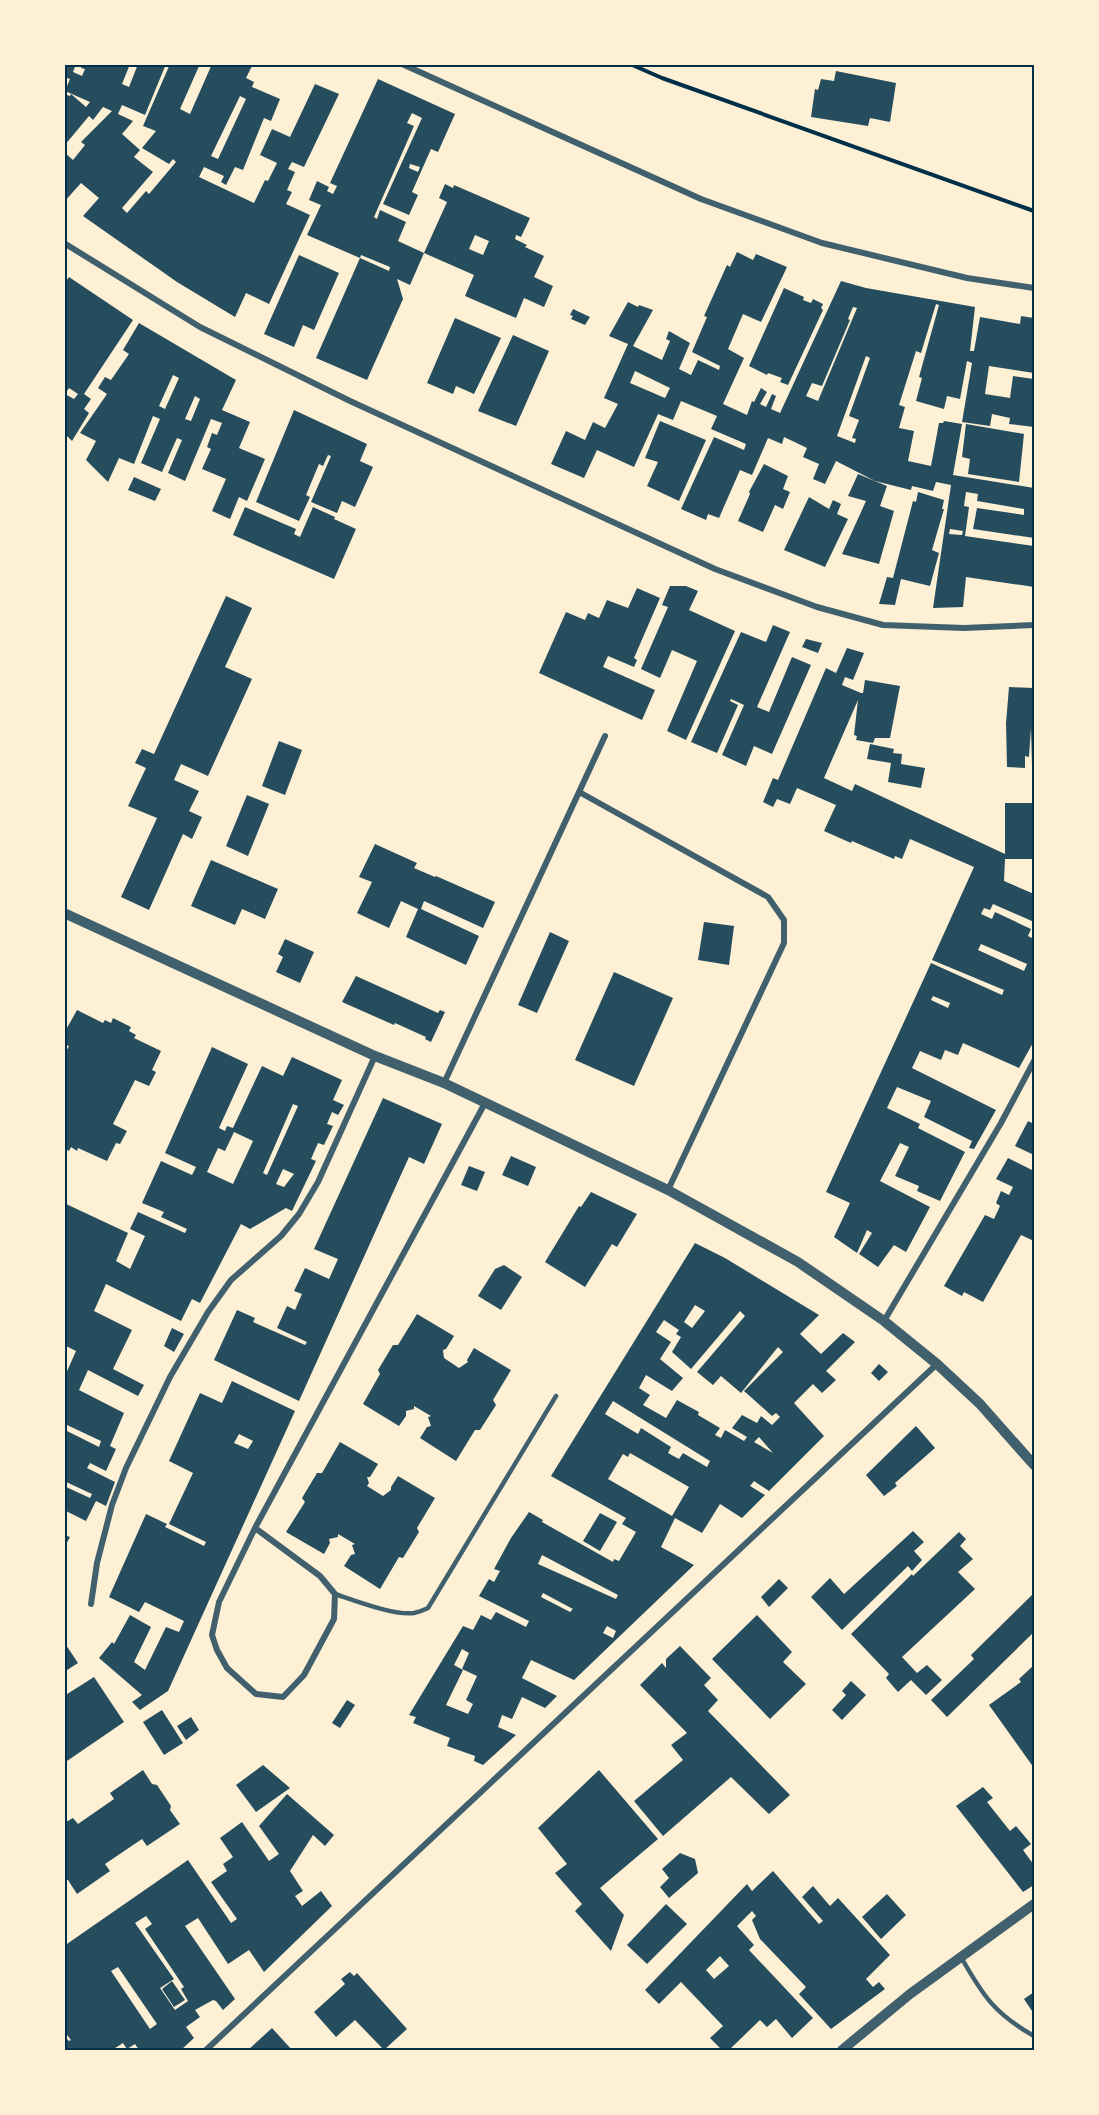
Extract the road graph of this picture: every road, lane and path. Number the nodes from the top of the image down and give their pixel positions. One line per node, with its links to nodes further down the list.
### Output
1 (402, 64): 5 (street)
2 (630, 64): 3 (path)
3 (1035, 211)
4 (64, 243): 6 (street)
5 (1035, 288)
6 (1035, 625)
7 (605, 736): 8 (street)
8 (581, 793): 12 (street); 14 (street)
9 (64, 913): 10 (street)
10 (375, 1056): 12 (street); 21 (street)
11 (1035, 1061): 15 (street)
12 (444, 1083): 13 (street)
13 (485, 1103): 14 (street); 19 (street)
14 (668, 1190): 15 (street)
15 (884, 1321): 16 (street)
16 (937, 1364): 18 (street); 25 (street)
17 (556, 1396): 20 (lane)
18 (1035, 1465)
19 (255, 1528): 20 (street); 20 (street)
20 (335, 1594)
21 (91, 1604)
22 (1035, 1904): 23 (street)
23 (961, 1957): 24 (lane); 26 (street)
24 (1035, 2036)
25 (206, 2050)
26 (842, 2050)

